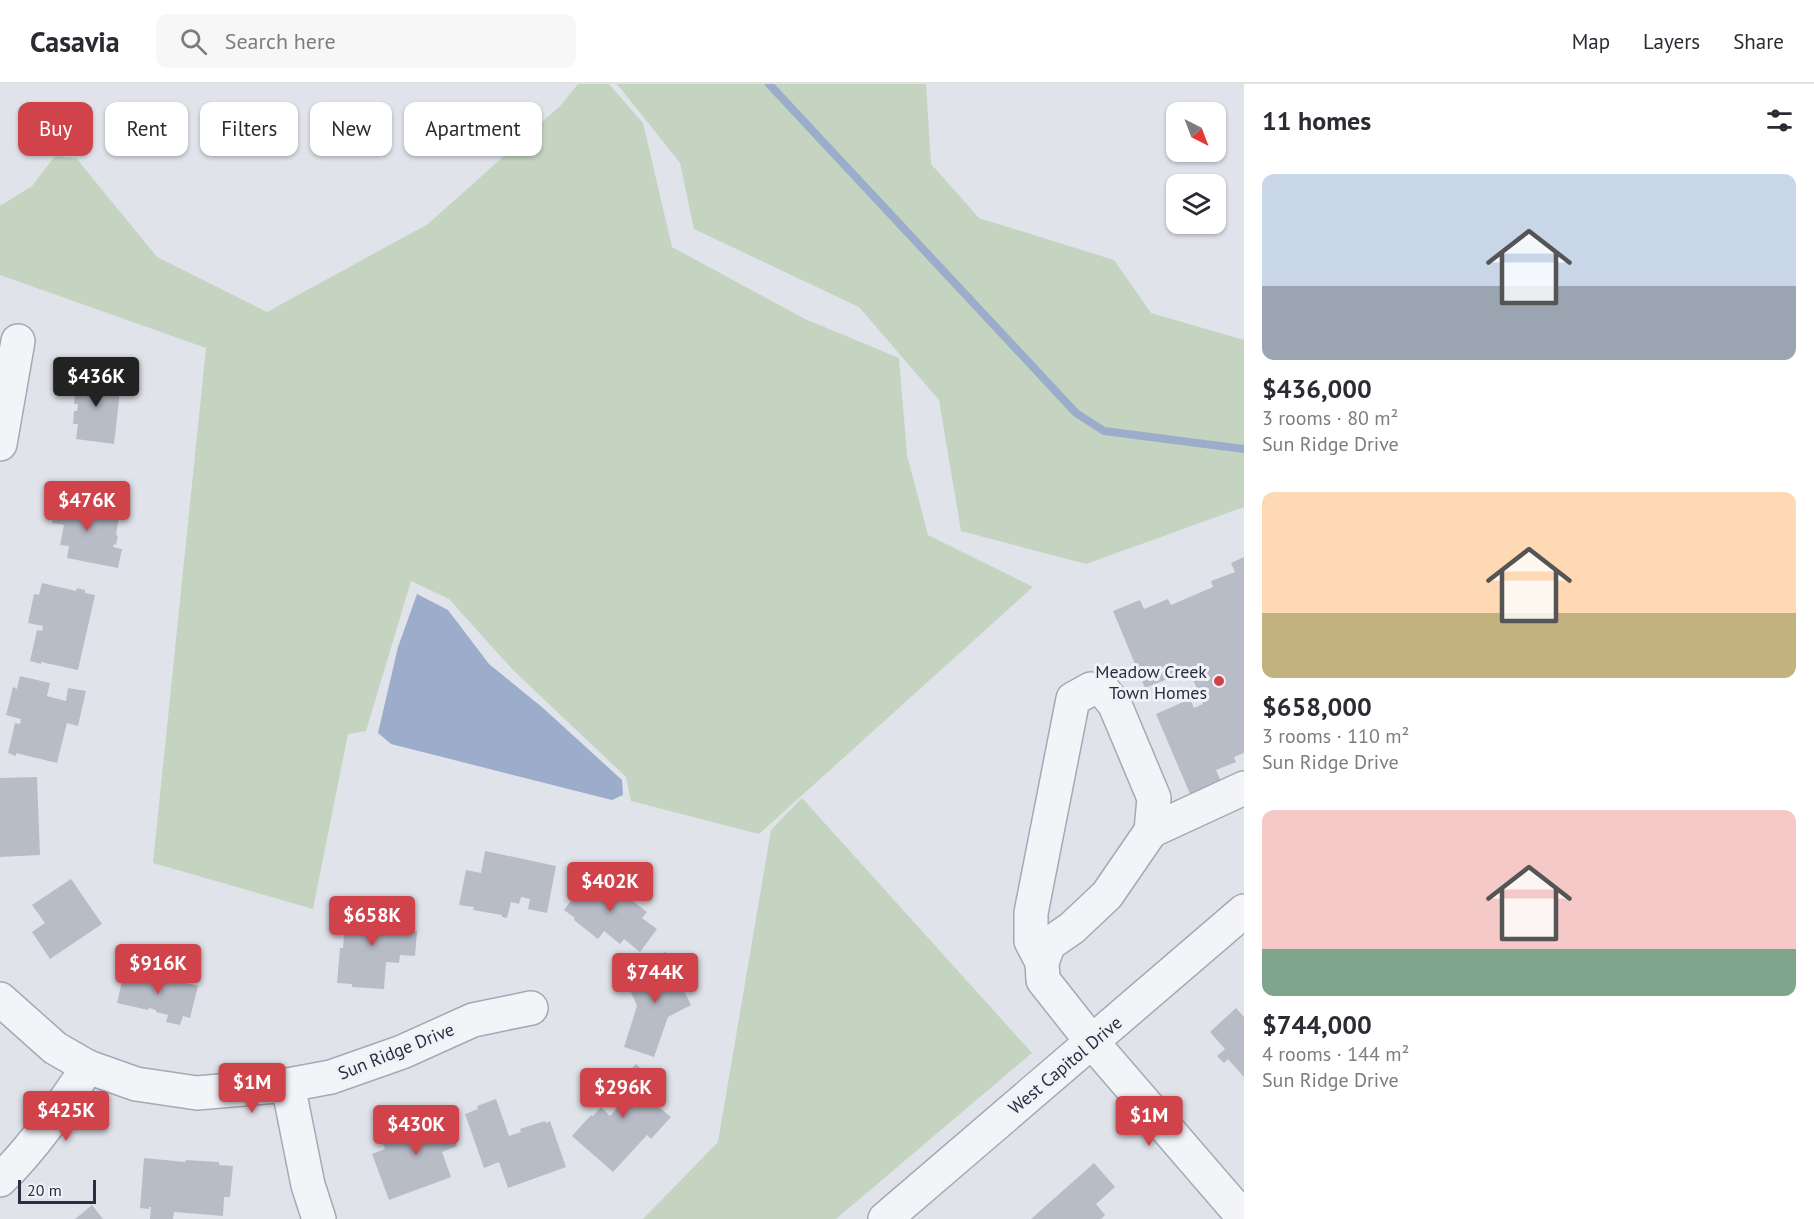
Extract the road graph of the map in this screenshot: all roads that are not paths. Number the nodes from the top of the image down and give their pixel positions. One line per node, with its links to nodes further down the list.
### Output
1 (18, 341): 2 (street)
2 (0, 441)
3 (1244, 788): 4 (street)
4 (1151, 831): 6 (street); 6 (street)
5 (1244, 911): 9 (street, West Capitol Drive)
6 (1042, 962): 9 (street)
7 (0, 999): 10 (street, Sun Ridge Drive)
8 (531, 1008): 11 (street, Sun Ridge Drive)
9 (1092, 1042): 13 (street); 15 (street, West Capitol Drive)
10 (88, 1067): 11 (street, Sun Ridge Drive); 12 (street)
11 (288, 1085): 14 (street)
12 (0, 1180)
13 (1244, 1218)
14 (319, 1219)
15 (885, 1219)

